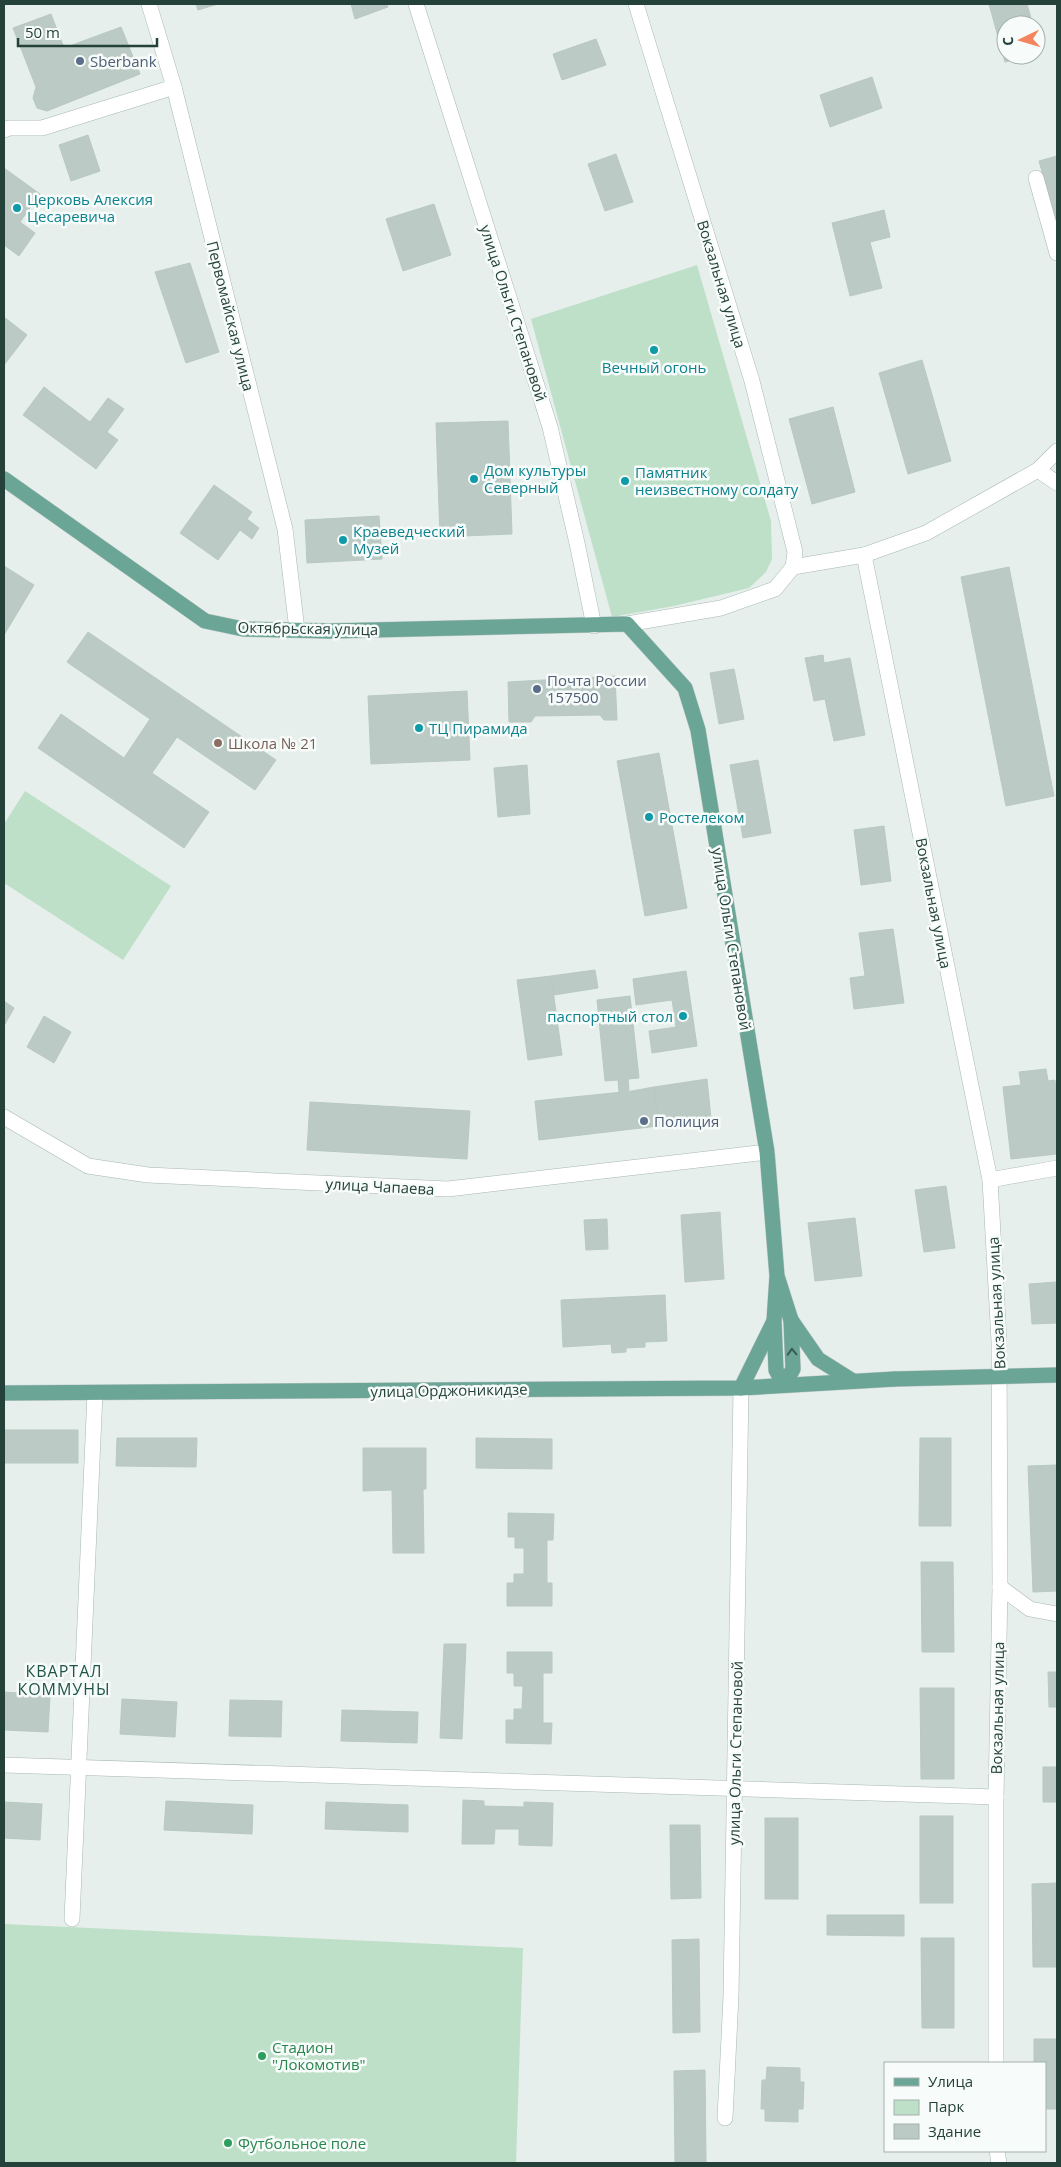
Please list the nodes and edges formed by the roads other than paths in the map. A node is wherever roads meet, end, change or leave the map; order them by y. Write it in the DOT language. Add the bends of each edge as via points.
graph roads {
  1 [pos="149,4"];
  2 [pos="416,4"];
  3 [pos="636,4"];
  4 [pos="174,87"];
  5 [pos="5,125"];
  6 [pos="1036,178"];
  7 [pos="1057,253"];
  8 [pos="1057,451"];
  9 [pos="1038,470"];
  10 [pos="4,479"];
  11 [pos="1057,483"];
  12 [pos="864,555"];
  13 [pos="793,567"];
  14 [pos="627,624"];
  15 [pos="594,626"];
  16 [pos="296,630"];
  17 [pos="4,1117"];
  18 [pos="768,1152"];
  19 [pos="1057,1168"];
  20 [pos="990,1180"];
  21 [pos="777,1276"];
  22 [pos="791,1320"];
  23 [pos="774,1322"];
  24 [pos="1057,1375"];
  25 [pos="853,1380"];
  26 [pos="784,1385"];
  27 [pos="741,1388"];
  28 [pos="4,1393"];
  29 [pos="95,1393"];
  30 [pos="1000,1588"];
  31 [pos="1057,1614"];
  32 [pos="4,1765"];
  33 [pos="78,1766"];
  34 [pos="734,1789"];
  35 [pos="996,1797"];
  36 [pos="72,1919"];
  37 [pos="996,2062"];
  38 [pos="726,2118"];
  1 -- 4 [label="street, Первомайская улица"];
  2 -- 15 [label="street, улица Ольги Степановой" via="550,427"];
  3 -- 13 [label="street, Вокзальная улица" via="752,381 795,552"];
  4 -- 5 [label="street" via="42,128"];
  4 -- 16 [label="street, Первомайская улица" via="285,529"];
  6 -- 7 [label="street"];
  8 -- 9 [label="street"];
  9 -- 11 [label="street"];
  9 -- 12 [label="street" via="926,533"];
  10 -- 16 [label="main road, Октябрьская улица" via="205,621 243,629"];
  12 -- 13 [label="street"];
  12 -- 20 [label="street, Вокзальная улица"];
  13 -- 14 [label="street" via="775,589 721,608"];
  14 -- 15 [label="main road, Октябрьская улица"];
  14 -- 18 [label="main road, улица Ольги Степановой" via="685,688 698,730"];
  15 -- 16 [label="main road, Октябрьская улица"];
  17 -- 18 [label="street, улица Чапаева" via="88,1166 148,1175 448,1189"];
  18 -- 21 [label="main road, улица Ольги Степановой"];
  19 -- 20 [label="street"];
  20 -- 30 [label="street, Вокзальная улица" via="1000,1341"];
  21 -- 22 [label="main road"];
  21 -- 23 [label="main road"];
  22 -- 25 [label="main road" via="818,1359"];
  26 -- 22 [label="main road, one-way" via="793,1369"];
  23 -- 26 [label="main road" via="776,1370"];
  23 -- 27 [label="main road"];
  24 -- 25 [label="main road, улица Орджоникидзе, bridge"];
  25 -- 26 [label="main road, улица Орджоникидзе"];
  26 -- 27 [label="main road, улица Орджоникидзе"];
  27 -- 29 [label="main road, улица Орджоникидзе"];
  27 -- 34 [label="street, улица Ольги Степановой"];
  28 -- 29 [label="main road, улица Орджоникидзе"];
  29 -- 33 [label="street"];
  30 -- 31 [label="street" via="1030,1609"];
  30 -- 35 [label="street, Вокзальная улица"];
  32 -- 33 [label="street"];
  33 -- 34 [label="street"];
  33 -- 36 [label="street"];
  34 -- 35 [label="street"];
  34 -- 38 [label="street, улица Ольги Степановой"];
  35 -- 37 [label="street, Вокзальная улица"];
}
